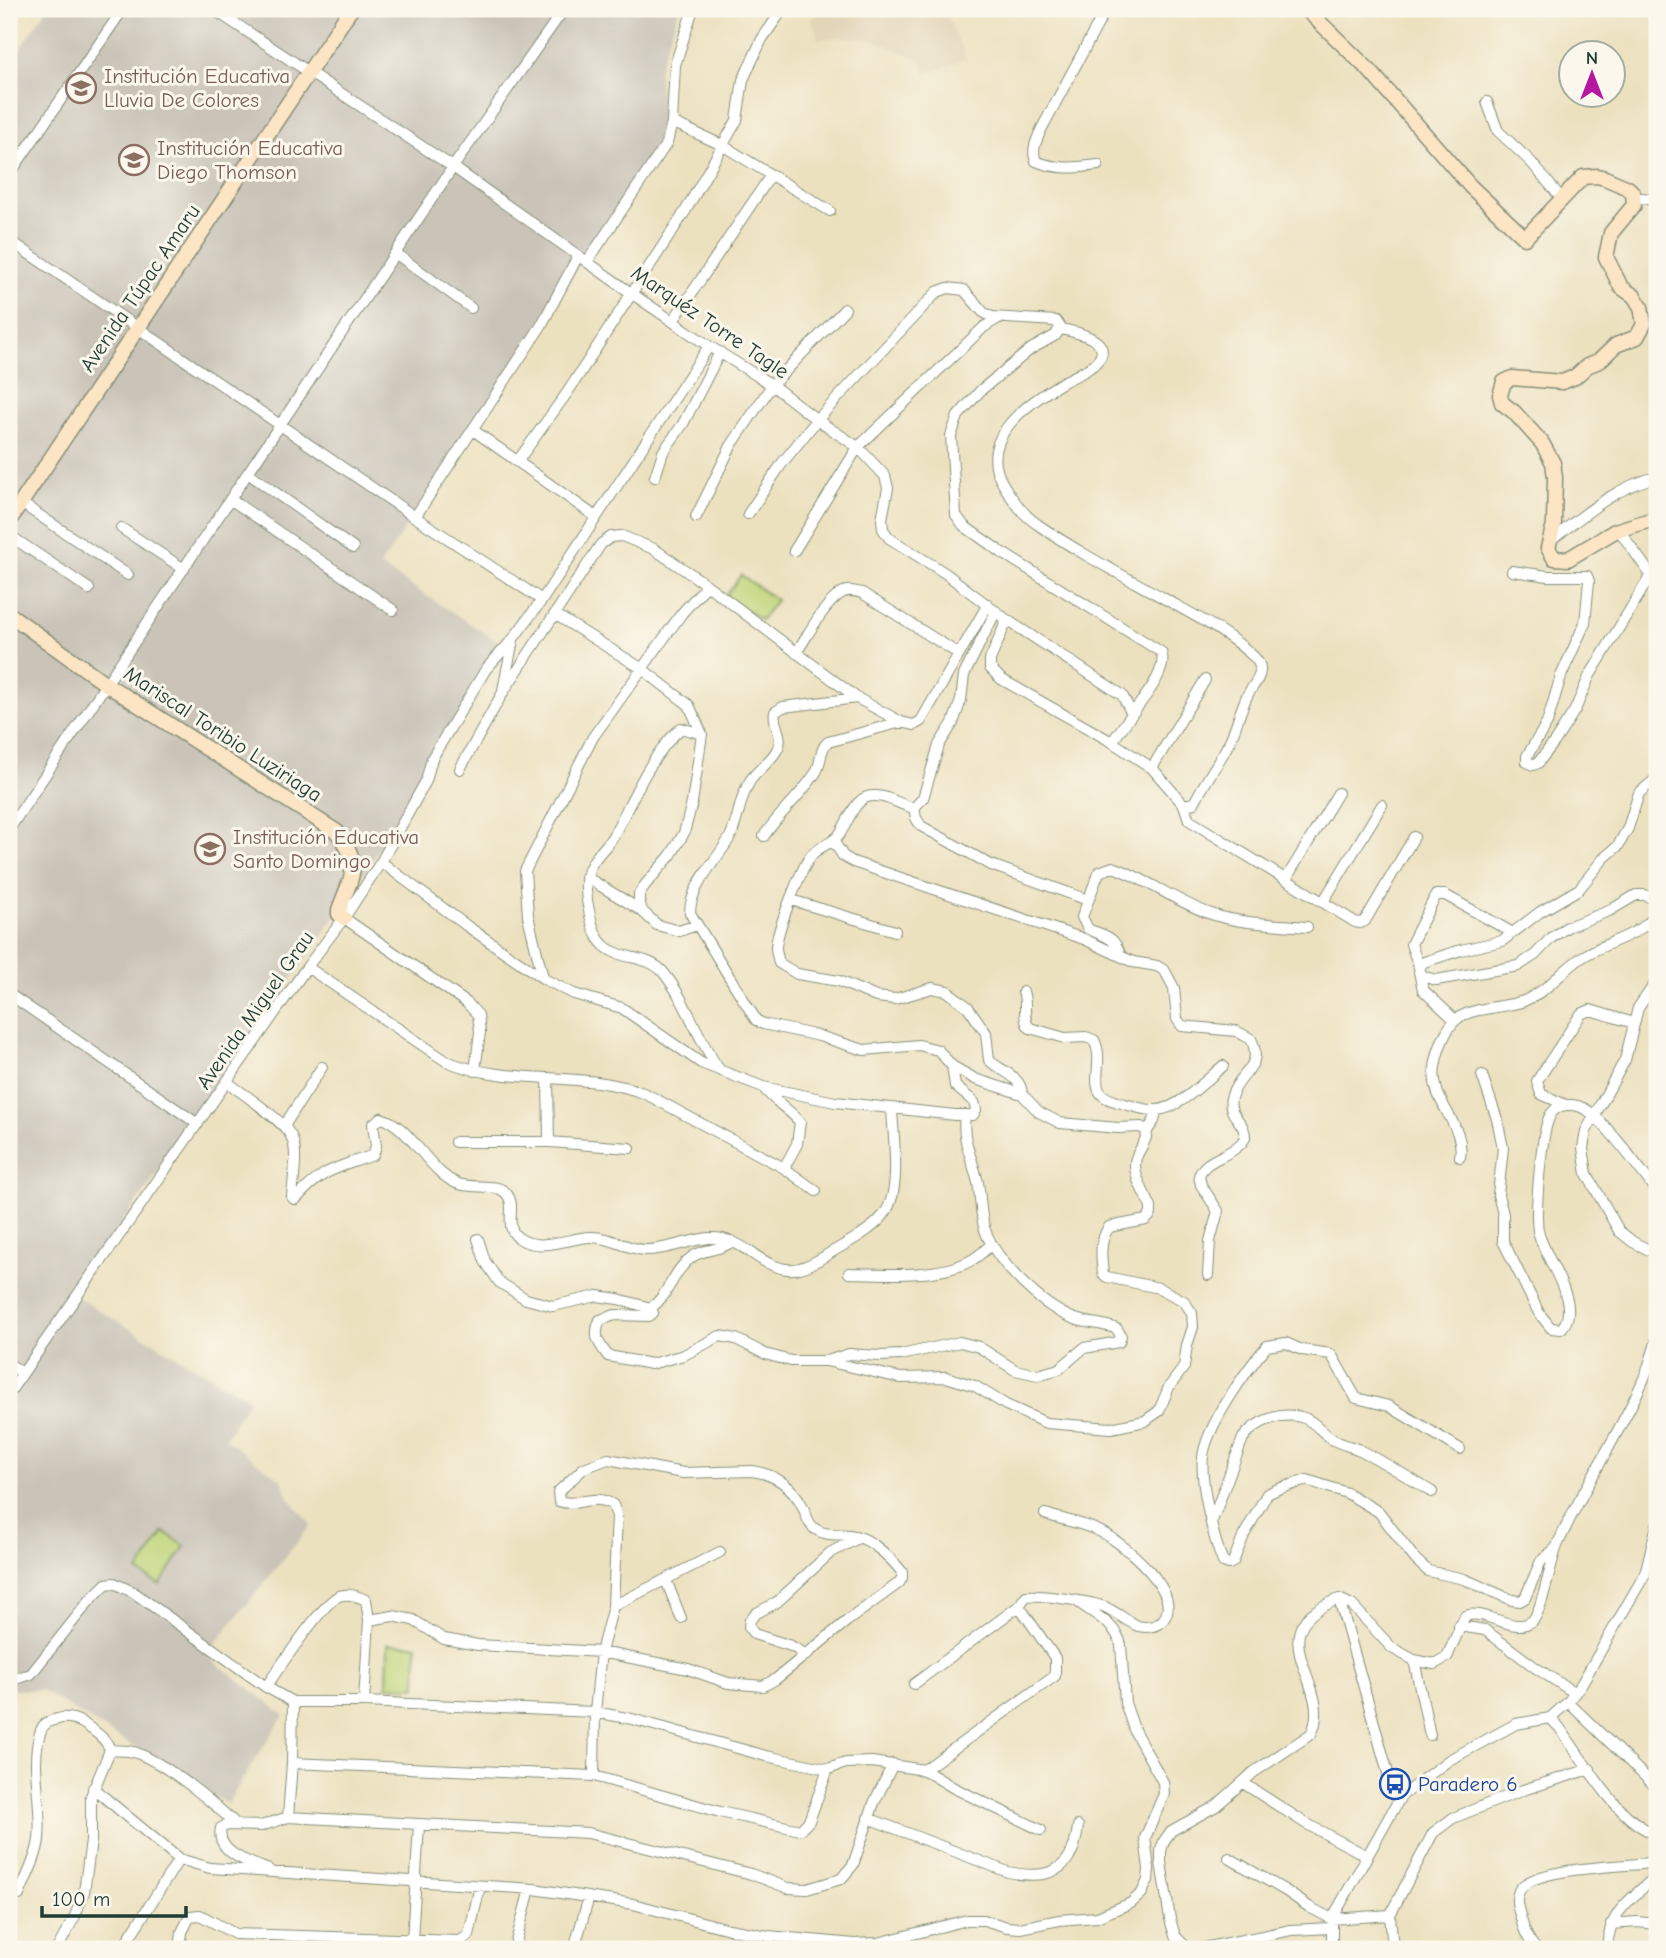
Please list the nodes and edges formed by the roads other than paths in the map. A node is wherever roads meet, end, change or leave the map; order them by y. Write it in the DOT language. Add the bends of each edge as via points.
graph roads {
  1 [pos="123,9"];
  2 [pos="213,9"];
  3 [pos="351,9"];
  4 [pos="564,9"];
  5 [pos="693,9"];
  6 [pos="783,9"];
  7 [pos="1106,9"];
  8 [pos="1306,9"];
  9 [pos="309,72"];
  10 [pos="1487,102"];
  11 [pos="672,122"];
  12 [pos="722,145"];
  13 [pos="1098,165"];
  14 [pos="453,167"];
  15 [pos="9,175"];
  16 [pos="771,176"];
  17 [pos="1634,197"];
  18 [pos="1562,199"];
  19 [pos="1657,200"];
  20 [pos="830,211"];
  21 [pos="9,240"];
  22 [pos="395,253"];
  23 [pos="583,259"];
  24 [pos="631,293"];
  25 [pos="471,308"];
  26 [pos="845,309"];
  27 [pos="997,318"];
  28 [pos="673,321"];
  29 [pos="139,328"];
  30 [pos="1060,329"];
  31 [pos="709,346"];
  32 [pos="720,352"];
  33 [pos="772,385"];
  34 [pos="817,420"];
  35 [pos="281,424"];
  36 [pos="473,430"];
  37 [pos="858,447"];
  38 [pos="517,461"];
  39 [pos="248,473"];
  40 [pos="655,477"];
  41 [pos="1657,477"];
  42 [pos="230,499"];
  43 [pos="21,503"];
  44 [pos="748,514"];
  45 [pos="415,517"];
  46 [pos="596,517"];
  47 [pos="696,517"];
  48 [pos="1657,518"];
  49 [pos="9,521"];
  50 [pos="121,528"];
  51 [pos="1619,530"];
  52 [pos="9,535"];
  53 [pos="1550,541"];
  54 [pos="353,548"];
  55 [pos="794,551"];
  56 [pos="184,569"];
  57 [pos="1512,571"];
  58 [pos="1654,573"];
  59 [pos="128,575"];
  60 [pos="707,585"];
  61 [pos="89,589"];
  62 [pos="542,600"];
  63 [pos="992,608"];
  64 [pos="393,610"];
  65 [pos="9,614"];
  66 [pos="555,615"];
  67 [pos="1007,620"];
  68 [pos="513,639"];
  69 [pos="796,653"];
  70 [pos="959,654"];
  71 [pos="641,668"];
  72 [pos="1205,680"];
  73 [pos="106,684"];
  74 [pos="502,694"];
  75 [pos="857,698"];
  76 [pos="1132,714"];
  77 [pos="901,722"];
  78 [pos="702,734"];
  79 [pos="1112,742"];
  80 [pos="1152,768"];
  81 [pos="460,769"];
  82 [pos="1657,778"];
  83 [pos="1338,793"];
  84 [pos="1184,805"];
  85 [pos="1382,805"];
  86 [pos="914,808"];
  87 [pos="9,829"];
  88 [pos="764,836"];
  89 [pos="1415,837"];
  90 [pos="834,842"];
  91 [pos="381,862"];
  92 [pos="586,877"];
  93 [pos="1286,879"];
  94 [pos="791,900"];
  95 [pos="1088,900"];
  96 [pos="1657,901"];
  97 [pos="1323,902"];
  98 [pos="642,911"];
  99 [pos="1657,914"];
  100 [pos="344,918"];
  101 [pos="698,925"];
  102 [pos="1307,927"];
  103 [pos="895,931"];
  104 [pos="1513,933"];
  105 [pos="1121,957"];
  106 [pos="307,967"];
  107 [pos="1419,970"];
  108 [pos="544,979"];
  109 [pos="1657,981"];
  110 [pos="1023,992"];
  111 [pos="9,993"];
  112 [pos="1455,1020"];
  113 [pos="1634,1023"];
  114 [pos="952,1066"];
  115 [pos="1223,1066"];
  116 [pos="322,1068"];
  117 [pos="719,1070"];
  118 [pos="475,1071"];
  119 [pos="1482,1075"];
  120 [pos="548,1078"];
  121 [pos="227,1082"];
  122 [pos="763,1087"];
  123 [pos="1022,1094"];
  124 [pos="1566,1105"];
  125 [pos="892,1109"];
  126 [pos="1156,1110"];
  127 [pos="965,1115"];
  128 [pos="1594,1115"];
  129 [pos="198,1124"];
  130 [pos="284,1126"];
  131 [pos="1147,1131"];
  132 [pos="455,1142"];
  133 [pos="548,1142"];
  134 [pos="630,1148"];
  135 [pos="1461,1157"];
  136 [pos="784,1168"];
  137 [pos="1656,1189"];
  138 [pos="816,1191"];
  139 [pos="478,1239"];
  140 [pos="732,1241"];
  141 [pos="992,1244"];
  142 [pos="1657,1254"];
  143 [pos="849,1273"];
  144 [pos="1208,1275"];
  145 [pos="652,1308"];
  146 [pos="1657,1340"];
  147 [pos="827,1361"];
  148 [pos="9,1364"];
  149 [pos="21,1372"];
  150 [pos="9,1393"];
  151 [pos="1460,1449"];
  152 [pos="1432,1492"];
  153 [pos="1045,1514"];
  154 [pos="1210,1525"];
  155 [pos="1657,1525"];
  156 [pos="860,1537"];
  157 [pos="1557,1547"];
  158 [pos="720,1552"];
  159 [pos="666,1580"];
  160 [pos="1339,1599"];
  161 [pos="1077,1601"];
  162 [pos="1019,1605"];
  163 [pos="613,1606"];
  164 [pos="681,1618"];
  165 [pos="369,1620"];
  166 [pos="1459,1626"];
  167 [pos="601,1652"];
  168 [pos="807,1655"];
  169 [pos="1414,1660"];
  170 [pos="9,1681"];
  171 [pos="915,1684"];
  172 [pos="266,1687"];
  173 [pos="1572,1698"];
  174 [pos="293,1702"];
  175 [pos="364,1702"];
  176 [pos="595,1712"];
  177 [pos="1550,1718"];
  178 [pos="1430,1735"];
  179 [pos="110,1750"];
  180 [pos="292,1763"];
  181 [pos="893,1764"];
  182 [pos="828,1769"];
  183 [pos="1590,1769"];
  184 [pos="925,1770"];
  185 [pos="594,1776"];
  186 [pos="1243,1783"];
  187 [pos="93,1788"];
  188 [pos="1657,1788"];
  189 [pos="1401,1796"];
  190 [pos="288,1816"];
  191 [pos="868,1818"];
  192 [pos="237,1825"];
  193 [pos="419,1825"];
  194 [pos="1078,1826"];
  195 [pos="1041,1830"];
  196 [pos="1657,1835"];
  197 [pos="1367,1856"];
  198 [pos="1229,1858"];
  199 [pos="179,1859"];
  200 [pos="1657,1862"];
  201 [pos="277,1873"];
  202 [pos="1657,1875"];
  203 [pos="415,1882"];
  204 [pos="480,1886"];
  205 [pos="530,1889"];
  206 [pos="589,1898"];
  207 [pos="10,1899"];
  208 [pos="1390,1915"];
  209 [pos="1331,1923"];
  210 [pos="1611,1924"];
  211 [pos="1657,1924"];
  212 [pos="412,1940"];
  213 [pos="126,1947"];
  214 [pos="57,1949"];
  215 [pos="180,1949"];
  216 [pos="514,1949"];
  217 [pos="574,1949"];
  218 [pos="1332,1949"];
  219 [pos="1393,1949"];
  220 [pos="1536,1949"];
  221 [pos="1607,1949"];
  1 -- 15 [label="street"];
  2 -- 9 [label="street, Marquéz Torre Tagle"];
  3 -- 9 [label="street, Avenida Túpac Amaru"];
  4 -- 14 [label="street"];
  5 -- 11 [label="street" via="675,65"];
  6 -- 12 [label="street" via="751,60 737,120"];
  7 -- 13 [label="street" via="1042,128 1034,156 1042,164 1067,169"];
  8 -- 18 [label="street" via="1370,71 1469,186 1525,238"];
  9 -- 14 [label="street, Marquéz Torre Tagle"];
  9 -- 29 [label="street, Avenida Túpac Amaru"];
  10 -- 18 [label="street" via="1498,131"];
  11 -- 12 [label="street"];
  11 -- 23 [label="street" via="667,143"];
  12 -- 16 [label="street"];
  12 -- 24 [label="street"];
  14 -- 22 [label="street"];
  14 -- 23 [label="street, Marquéz Torre Tagle"];
  16 -- 20 [label="street"];
  16 -- 28 [label="street"];
  17 -- 18 [label="street" via="1628,188 1597,176 1578,180"];
  17 -- 19 [label="street"];
  17 -- 53 [label="street" via="1632,209 1611,233 1606,257 1621,286 1641,307 1641,332 1611,348 1569,381 1516,377 1504,382 1500,390 1502,403 1542,443 1553,463"];
  21 -- 29 [label="street"];
  22 -- 25 [label="street"];
  22 -- 35 [label="street"];
  23 -- 24 [label="street, Marquéz Torre Tagle"];
  23 -- 36 [label="street"];
  24 -- 28 [label="street, Marquéz Torre Tagle"];
  24 -- 38 [label="street"];
  26 -- 33 [label="street"];
  27 -- 30 [label="street" via="1056,321"];
  27 -- 34 [label="street" via="983,312 964,290 937,292"];
  27 -- 37 [label="street"];
  28 -- 31 [label="street, Marquéz Torre Tagle"];
  29 -- 35 [label="street"];
  29 -- 43 [label="street, Avenida Túpac Amaru"];
  30 -- 76 [label="street" via="981,390 958,416 951,436 954,510 961,523 1001,552 1161,652 1162,670"];
  30 -- 84 [label="street" via="1097,341 1101,355 1007,426 996,453 1003,484 1025,516 1203,620 1247,651 1260,667 1227,746 1194,803"];
  31 -- 32 [label="street, Marquéz Torre Tagle"];
  31 -- 46 [label="street, Avenida Miguel Grau"];
  32 -- 33 [label="street, Marquéz Torre Tagle"];
  32 -- 40 [label="street" via="683,425 663,452"];
  33 -- 34 [label="street, Marquéz Torre Tagle"];
  33 -- 47 [label="street" via="731,446"];
  34 -- 37 [label="street, Marquéz Torre Tagle"];
  34 -- 44 [label="street"];
  35 -- 39 [label="street"];
  35 -- 45 [label="street"];
  36 -- 38 [label="street"];
  36 -- 45 [label="street"];
  37 -- 55 [label="street"];
  37 -- 63 [label="street, Marquéz Torre Tagle" via="885,476 883,529 889,538"];
  38 -- 46 [label="street"];
  39 -- 42 [label="street"];
  39 -- 54 [label="street"];
  41 -- 53 [label="street" via="1623,489"];
  42 -- 56 [label="street"];
  42 -- 64 [label="street"];
  43 -- 49 [label="street, Avenida Túpac Amaru"];
  43 -- 59 [label="street"];
  45 -- 62 [label="street"];
  46 -- 62 [label="street, Avenida Miguel Grau"];
  48 -- 51 [label="street"];
  50 -- 56 [label="street"];
  51 -- 53 [label="street" via="1563,560 1549,553"];
  51 -- 58 [label="street"];
  52 -- 61 [label="street"];
  56 -- 73 [label="street"];
  57 -- 58 [label="street" via="1557,577 1583,574 1588,578 1585,623 1561,676 1547,723 1527,756 1533,765 1575,710 1589,677"];
  60 -- 66 [label="street" via="654,548 622,536 611,537 601,544"];
  60 -- 69 [label="street"];
  60 -- 71 [label="street"];
  62 -- 68 [label="street, Avenida Miguel Grau"];
  63 -- 67 [label="street, Marquéz Torre Tagle"];
  63 -- 70 [label="street"];
  63 -- 86 [label="street" via="964,675 953,723 939,745 923,798"];
  65 -- 73 [label="street, Mariscal Toribio Luziriaga"];
  66 -- 71 [label="street"];
  66 -- 74 [label="street"];
  67 -- 76 [label="street, Marquéz Torre Tagle" via="1122,695"];
  67 -- 79 [label="street" via="990,668 1001,679"];
  68 -- 74 [label="street"];
  68 -- 91 [label="street, Avenida Miguel Grau" via="486,669 432,758 426,781"];
  69 -- 70 [label="street" via="841,592 851,590"];
  69 -- 75 [label="street"];
  70 -- 77 [label="street" via="921,722"];
  71 -- 78 [label="street" via="689,705"];
  71 -- 108 [label="street" via="593,737 525,871 528,916"];
  72 -- 80 [label="street"];
  73 -- 87 [label="street"];
  73 -- 100 [label="street, Mariscal Toribio Luziriaga" via="337,832 349,847 354,865 339,910"];
  74 -- 81 [label="street"];
  75 -- 77 [label="street"];
  75 -- 101 [label="street" via="783,707 775,712 779,746 750,781 732,835 690,903"];
  76 -- 79 [label="street"];
  77 -- 88 [label="street" via="824,745 815,774"];
  78 -- 92 [label="street" via="681,728 655,755"];
  78 -- 98 [label="street" via="684,833 639,894"];
  79 -- 80 [label="street"];
  80 -- 84 [label="street"];
  82 -- 104 [label="street" via="1639,793 1624,837 1584,886"];
  83 -- 93 [label="street"];
  84 -- 93 [label="street" via="1189,820"];
  85 -- 97 [label="street"];
  86 -- 90 [label="street" via="884,797 867,797"];
  86 -- 95 [label="street" via="921,826 991,865"];
  89 -- 97 [label="street" via="1365,921 1355,922"];
  90 -- 94 [label="street" via="811,855"];
  90 -- 105 [label="street" via="853,862 1084,939"];
  91 -- 100 [label="street, Avenida Miguel Grau"];
  91 -- 108 [label="street"];
  92 -- 98 [label="street"];
  92 -- 117 [label="street" via="598,938 611,952 661,969"];
  93 -- 97 [label="street"];
  94 -- 103 [label="street"];
  94 -- 123 [label="street" via="780,926 779,963 797,974 839,981 876,998 895,999 932,988 947,991 968,1007 986,1033 989,1060 1014,1076"];
  95 -- 102 [label="street" via="1099,872 1113,867 1212,914"];
  95 -- 105 [label="street" via="1084,923 1091,931 1110,937"];
  96 -- 107 [label="street" via="1636,895 1567,927 1518,966 1436,980 1422,976"];
  98 -- 101 [label="street" via="657,925 679,931"];
  99 -- 112 [label="street" via="1642,929 1582,957 1535,996"];
  100 -- 106 [label="street, Avenida Miguel Grau"];
  100 -- 118 [label="street" via="478,1015"];
  101 -- 114 [label="street" via="755,1020 864,1050 919,1045 938,1050"];
  104 -- 107 [label="street" via="1497,943 1424,962"];
  104 -- 107 [label="street" via="1445,895 1436,895 1410,944"];
  105 -- 144 [label="street" via="1165,971 1174,988 1182,1026 1241,1032 1251,1039 1256,1051 1231,1100 1231,1111 1243,1126 1245,1138 1230,1153 1205,1165 1199,1176 1218,1211"];
  106 -- 118 [label="street" via="446,1061"];
  106 -- 121 [label="street, Avenida Miguel Grau"];
  107 -- 112 [label="street" via="1423,990"];
  108 -- 117 [label="street" via="574,994 622,1008 701,1063"];
  109 -- 113 [label="street"];
  110 -- 126 [label="street" via="1025,1021 1030,1028 1094,1040 1099,1056 1097,1085 1102,1095"];
  111 -- 129 [label="street"];
  112 -- 135 [label="street" via="1436,1059 1434,1084 1459,1136"];
  113 -- 124 [label="street" via="1590,1010 1581,1014 1537,1081 1541,1094"];
  113 -- 128 [label="street" via="1625,1060"];
  114 -- 123 [label="street" via="975,1079"];
  114 -- 127 [label="street" via="955,1086 974,1102 973,1115"];
  115 -- 126 [label="street" via="1175,1104"];
  116 -- 130 [label="street"];
  117 -- 122 [label="street"];
  118 -- 120 [label="street"];
  119 -- 124 [label="street" via="1503,1148 1498,1195 1505,1247 1539,1313 1556,1330 1568,1318 1567,1298 1541,1243 1537,1220 1545,1129 1551,1113"];
  120 -- 133 [label="street"];
  120 -- 136 [label="street" via="627,1086"];
  121 -- 129 [label="street, Avenida Miguel Grau"];
  121 -- 130 [label="street"];
  122 -- 125 [label="street"];
  122 -- 136 [label="street" via="800,1122 797,1144"];
  123 -- 131 [label="street" via="1039,1112 1060,1123"];
  124 -- 128 [label="street"];
  125 -- 127 [label="street"];
  125 -- 140 [label="street" via="894,1189 880,1220 819,1260 793,1269 774,1266"];
  126 -- 131 [label="street"];
  127 -- 141 [label="street" via="964,1138"];
  128 -- 137 [label="street"];
  128 -- 142 [label="street" via="1583,1148 1590,1182 1619,1231"];
  129 -- 149 [label="street, Avenida Miguel Grau"];
  130 -- 140 [label="street" via="294,1150 294,1199 334,1167 373,1155 373,1124 380,1118 401,1130 452,1181 466,1188 504,1191 510,1201 511,1229 526,1242 597,1237 648,1250 712,1238"];
  131 -- 147 [label="street" via="1135,1168 1151,1214 1146,1220 1109,1227 1101,1251 1103,1273 1114,1280 1159,1288 1184,1301 1192,1313 1193,1327 1184,1367 1159,1410 1145,1421 1111,1428 1046,1423 975,1386 946,1377 900,1378"];
  132 -- 133 [label="street"];
  133 -- 134 [label="street"];
  136 -- 138 [label="street"];
  139 -- 145 [label="street" via="499,1282 526,1298 553,1306 597,1297"];
  140 -- 145 [label="street" via="687,1260"];
  141 -- 143 [label="street" via="969,1262 938,1270"];
  141 -- 147 [label="street" via="1016,1275 1045,1301 1075,1319 1117,1329 1119,1342 1084,1348 1063,1367 1038,1375 1015,1370 979,1347 960,1342 890,1356 849,1354"];
  145 -- 147 [label="street" via="649,1316 615,1315 600,1320 597,1343 608,1356 651,1364 684,1355 720,1336 791,1361"];
  146 -- 157 [label="street" via="1642,1384"];
  148 -- 149 [label="street"];
  149 -- 150 [label="street, Avenida Miguel Grau"];
  151 -- 154 [label="street" via="1389,1406 1356,1398 1331,1353 1286,1343 1267,1346 1235,1388 1205,1446"];
  152 -- 154 [label="street" via="1359,1449 1329,1438 1310,1420 1274,1418 1251,1428 1243,1438"];
  153 -- 161 [label="street" via="1100,1531 1126,1547 1163,1590 1168,1604 1162,1622 1149,1627 1103,1606"];
  154 -- 157 [label="street" via="1223,1562 1233,1562 1267,1494 1307,1480 1347,1493 1379,1512 1429,1571 1464,1579 1512,1601 1525,1598 1541,1561"];
  155 -- 173 [label="street" via="1645,1574"];
  156 -- 163 [label="street" via="815,1529 796,1495 765,1474 683,1473 601,1461 584,1468 557,1495 562,1503 598,1499 615,1509"];
  156 -- 168 [label="street" via="900,1569 902,1578"];
  156 -- 168 [label="street" via="830,1553 777,1602 750,1620 754,1634"];
  157 -- 166 [label="street" via="1539,1612 1531,1622 1520,1626 1471,1614"];
  158 -- 159 [label="street"];
  159 -- 163 [label="street"];
  159 -- 164 [label="street"];
  160 -- 169 [label="street" via="1352,1605 1392,1648"];
  160 -- 186 [label="street" via="1312,1614 1299,1632 1316,1726"];
  160 -- 189 [label="street" via="1388,1773"];
  161 -- 162 [label="street" via="1031,1595"];
  161 -- 206 [label="street" via="1119,1636 1125,1703 1164,1788 1145,1838 1148,1880 1131,1903 1097,1917 1020,1928 967,1920 878,1943 854,1944 729,1930"];
  162 -- 171 [label="street"];
  162 -- 184 [label="street" via="1055,1658 1055,1676"];
  163 -- 167 [label="street"];
  165 -- 167 [label="street" via="393,1616 413,1620 444,1639 478,1645"];
  165 -- 172 [label="street" via="366,1600 348,1595 331,1599"];
  165 -- 175 [label="street"];
  166 -- 169 [label="street" via="1447,1657 1434,1664"];
  166 -- 173 [label="street" via="1485,1630"];
  167 -- 168 [label="street" via="688,1669 728,1683 763,1686"];
  167 -- 176 [label="street"];
  169 -- 178 [label="street"];
  170 -- 172 [label="street" via="31,1674 90,1600 106,1584 114,1583"];
  172 -- 174 [label="street"];
  173 -- 177 [label="street"];
  173 -- 188 [label="street"];
  174 -- 175 [label="street"];
  174 -- 180 [label="street"];
  175 -- 176 [label="street"];
  176 -- 182 [label="street"];
  176 -- 185 [label="street"];
  177 -- 183 [label="street"];
  177 -- 189 [label="street" via="1517,1724 1449,1760"];
  179 -- 187 [label="street"];
  179 -- 192 [label="street" via="135,1752 165,1768"];
  179 -- 207 [label="street" via="108,1742 73,1719 63,1717 45,1724 37,1772 39,1840 19,1895"];
  180 -- 185 [label="street"];
  180 -- 190 [label="street"];
  181 -- 182 [label="street" via="846,1763"];
  181 -- 184 [label="street"];
  181 -- 191 [label="street"];
  182 -- 185 [label="street" via="809,1821 800,1830"];
  183 -- 196 [label="street" via="1613,1804"];
  183 -- 208 [label="street" via="1453,1818 1433,1833"];
  184 -- 195 [label="street"];
  186 -- 197 [label="street" via="1305,1824"];
  186 -- 209 [label="street" via="1216,1806 1171,1831 1164,1841 1161,1862 1175,1936 1185,1946 1199,1949"];
  187 -- 199 [label="street"];
  187 -- 214 [label="street" via="84,1892"];
  189 -- 197 [label="street"];
  190 -- 192 [label="street" via="261,1826"];
  190 -- 193 [label="street"];
  191 -- 193 [label="street" via="853,1865 841,1879 807,1889 788,1888 751,1874 588,1833"];
  191 -- 194 [label="street" via="1026,1876 1054,1871 1069,1859"];
  192 -- 201 [label="street" via="221,1828 225,1847"];
  193 -- 203 [label="street"];
  197 -- 209 [label="street"];
  198 -- 209 [label="street" via="1297,1897"];
  199 -- 201 [label="street" via="210,1868"];
  199 -- 213 [label="street"];
  200 -- 220 [label="street" via="1573,1869 1525,1884 1517,1906"];
  201 -- 203 [label="street"];
  202 -- 210 [label="street" via="1620,1908"];
  203 -- 204 [label="street"];
  203 -- 212 [label="street"];
  204 -- 205 [label="street"];
  204 -- 212 [label="street" via="469,1934 460,1941"];
  205 -- 206 [label="street"];
  205 -- 216 [label="street"];
  206 -- 217 [label="street"];
  208 -- 209 [label="street"];
  208 -- 219 [label="street"];
  209 -- 218 [label="street"];
  210 -- 211 [label="street"];
  210 -- 221 [label="street"];
  212 -- 215 [label="street" via="235,1934 200,1915 190,1916"];
}
